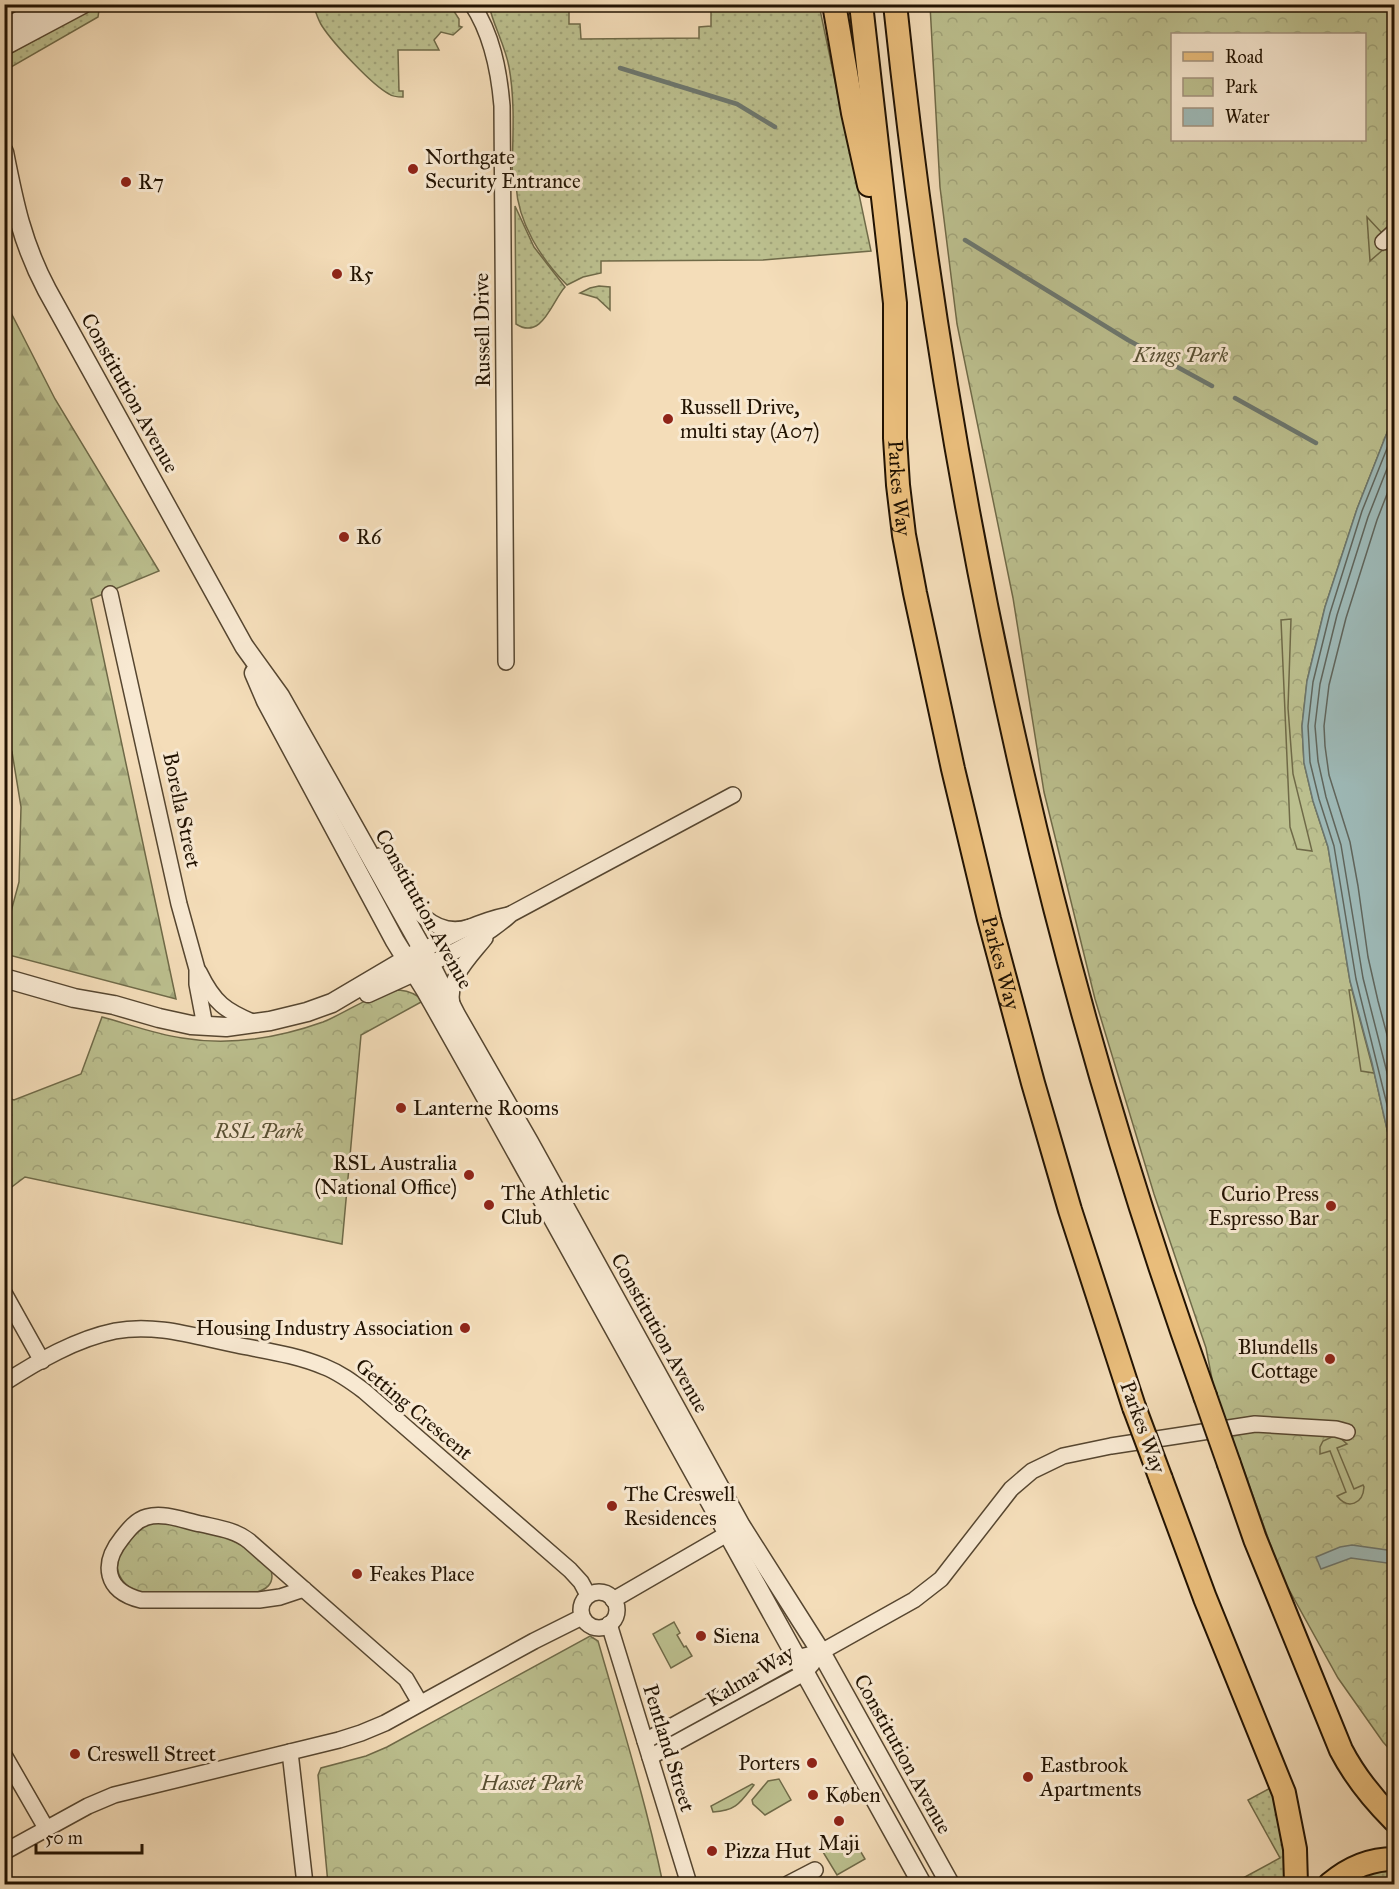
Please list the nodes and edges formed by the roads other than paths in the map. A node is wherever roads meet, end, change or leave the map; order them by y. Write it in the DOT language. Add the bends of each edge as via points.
graph roads {
  1 [pos="83,4"];
  2 [pos="472,4"];
  3 [pos="834,4"];
  4 [pos="861,4"];
  5 [pos="895,4"];
  6 [pos="906,4"];
  7 [pos="42,14"];
  8 [pos="4,29"];
  9 [pos="4,46"];
  10 [pos="906,110"];
  11 [pos="4,152"];
  12 [pos="889,258"];
  13 [pos="110,594"];
  14 [pos="244,646"];
  15 [pos="506,662"];
  16 [pos="733,795"];
  17 [pos="363,843"];
  18 [pos="511,914"];
  19 [pos="470,927"];
  20 [pos="493,929"];
  21 [pos="418,961"];
  22 [pos="197,969"];
  23 [pos="4,978"];
  24 [pos="456,1015"];
  25 [pos="257,1024"];
  26 [pos="206,1031"];
  27 [pos="553,1201"];
  28 [pos="4,1293"];
  29 [pos="42,1361"];
  30 [pos="4,1383"];
  31 [pos="1347,1432"];
  32 [pos="727,1534"];
  33 [pos="304,1589"];
  34 [pos="588,1595"];
  35 [pos="613,1600"];
  36 [pos="582,1617"];
  37 [pos="609,1624"];
  38 [pos="821,1652"];
  39 [pos="800,1665"];
  40 [pos="420,1703"];
  41 [pos="645,1741"];
  42 [pos="290,1752"];
  43 [pos="4,1755"];
  44 [pos="650,1757"];
  45 [pos="1359,1779"];
  46 [pos="1395,1810"];
  47 [pos="1395,1820"];
  48 [pos="46,1828"];
  49 [pos="4,1852"];
  50 [pos="1395,1859"];
  51 [pos="815,1870"];
  52 [pos="305,1884"];
  53 [pos="689,1884"];
  54 [pos="788,1884"];
  55 [pos="922,1884"];
  56 [pos="950,1884"];
  57 [pos="1296,1884"];
  58 [pos="1330,1884"];
  1 -- 7 [label="street"];
  2 -- 15 [label="street, Russell Drive" via="493,51 502,106"];
  3 -- 12 [label="main road" via="856,132"];
  4 -- 12 [label="main road, Parkes Way"];
  5 -- 10 [label="main road"];
  6 -- 10 [label="main road"];
  7 -- 8 [label="street"];
  7 -- 9 [label="street"];
  10 -- 45 [label="main road, bridge" via="929,283 984,596 1030,809 1072,972 1175,1313 1255,1539 1318,1698"];
  11 -- 14 [label="street, Constitution Avenue" via="18,219 39,275"];
  12 -- 57 [label="main road, Parkes Way, bridge" via="895,303 894,408 904,535 926,650 986,908 1032,1083 1134,1407 1205,1598 1284,1793 1295,1849"];
  13 -- 22 [label="street, Borella Street"];
  14 -- 17 [label="street, Constitution Avenue" via="280,696"];
  14 -- 21 [label="street, Constitution Avenue" via="266,701"];
  16 -- 18 [label="street"];
  17 -- 19 [label="street" via="381,858 407,899 430,922 444,929"];
  17 -- 21 [label="street, Constitution Avenue"];
  18 -- 19 [label="street"];
  18 -- 20 [label="street"];
  19 -- 21 [label="street"];
  20 -- 21 [label="street" via="468,945"];
  20 -- 24 [label="street" via="452,984 450,997"];
  21 -- 24 [label="street, Constitution Avenue"];
  21 -- 25 [label="street" via="332,1003"];
  21 -- 26 [label="street" via="342,1007 308,1020 254,1033"];
  21 -- 27 [label="street, Constitution Avenue" via="479,1085"];
  22 -- 25 [label="street" via="221,1006"];
  22 -- 26 [label="street, Borella Street" via="196,984"];
  23 -- 26 [label="street"];
  24 -- 27 [label="street, Constitution Avenue"];
  25 -- 26 [label="street"];
  27 -- 32 [label="street, Constitution Avenue"];
  27 -- 38 [label="street, Constitution Avenue" via="741,1526"];
  28 -- 29 [label="street"];
  29 -- 30 [label="street, Getting Crescent"];
  29 -- 34 [label="street, Getting Crescent" via="101,1335 150,1328 277,1353 329,1369 364,1391 570,1570"];
  31 -- 38 [label="street" via="1255,1424 1063,1456 1032,1471 1011,1489 941,1579 914,1600"];
  32 -- 35 [label="street"];
  32 -- 39 [label="street, Constitution Avenue"];
  33 -- 33 [label="street" via="238,1534 164,1516 150,1516 136,1523 109,1560 109,1572 117,1587 141,1600 260,1600"];
  33 -- 40 [label="street" via="406,1679"];
  34 -- 35 [label="street" via="599,1592"];
  34 -- 36 [label="street" via="582,1603"];
  35 -- 37 [label="street" via="617,1610"];
  36 -- 37 [label="street" via="594,1627"];
  36 -- 40 [label="street"];
  37 -- 41 [label="street, Pentland Street"];
  38 -- 39 [label="street, Kalma Way"];
  38 -- 56 [label="street, Constitution Avenue"];
  39 -- 41 [label="street, Kalma Way"];
  39 -- 44 [label="street, Kalma Way"];
  39 -- 55 [label="street, Constitution Avenue"];
  40 -- 42 [label="street" via="366,1731"];
  41 -- 44 [label="street, Pentland Street"];
  42 -- 48 [label="street" via="119,1794"];
  42 -- 52 [label="street"];
  43 -- 48 [label="street"];
  44 -- 53 [label="street, Pentland Street"];
  45 -- 46 [label="main road"];
  45 -- 47 [label="main road"];
  48 -- 49 [label="street"];
  50 -- 58 [label="main road" via="1360,1865"];
  51 -- 54 [label="street"];
}
